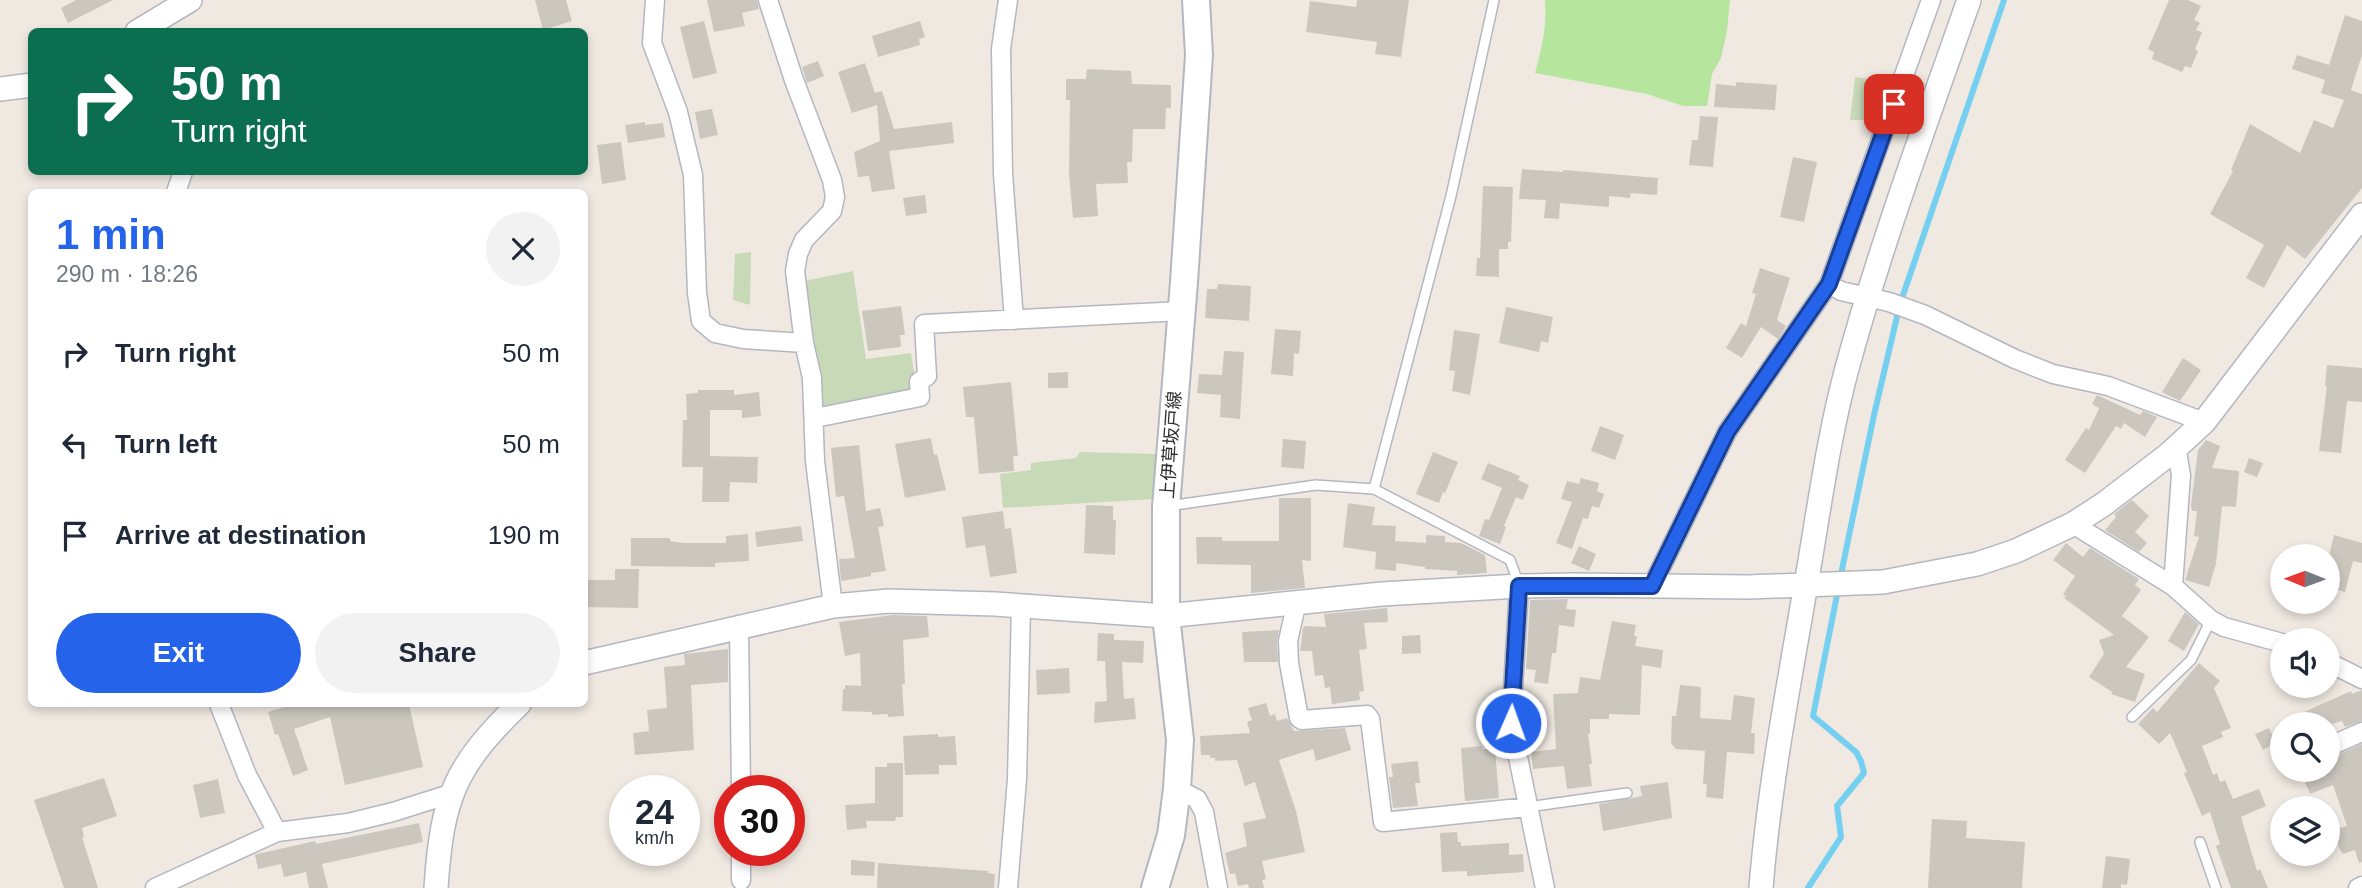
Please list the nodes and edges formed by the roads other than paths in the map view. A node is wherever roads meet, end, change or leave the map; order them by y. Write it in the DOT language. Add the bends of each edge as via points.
graph roads {
  1 [pos="190,0"];
  2 [pos="655,0"];
  3 [pos="768,0"];
  4 [pos="1008,0"];
  5 [pos="1196,0"];
  6 [pos="1494,0"];
  7 [pos="1931,0"];
  8 [pos="1969,0"];
  9 [pos="163,25"];
  10 [pos="28,86"];
  11 [pos="0,89"];
  12 [pos="2362,215"];
  13 [pos="1829,284"];
  14 [pos="1868,298"];
  15 [pos="1182,311"];
  16 [pos="1014,320"];
  17 [pos="804,343"];
  18 [pos="815,418"];
  19 [pos="2204,422"];
  20 [pos="2176,446"];
  21 [pos="1374,489"];
  22 [pos="1166,506"];
  23 [pos="2073,524"];
  24 [pos="1806,585"];
  25 [pos="1519,586"];
  26 [pos="1652,586"];
  27 [pos="2173,586"];
  28 [pos="834,606"];
  29 [pos="1021,607"];
  30 [pos="1295,610"];
  31 [pos="1166,616"];
  32 [pos="2211,620"];
  33 [pos="739,627"];
  34 [pos="2270,639"];
  35 [pos="588,662"];
  36 [pos="2340,668"];
  37 [pos="2362,679"];
  38 [pos="220,707"];
  39 [pos="516,707"];
  40 [pos="2132,718"];
  41 [pos="2362,732"];
  42 [pos="2340,742"];
  43 [pos="741,775"];
  44 [pos="1177,789"];
  45 [pos="450,793"];
  46 [pos="1627,793"];
  47 [pos="1528,807"];
  48 [pos="277,832"];
  49 [pos="2200,842"];
  50 [pos="741,866"];
  51 [pos="741,880"];
  52 [pos="155,888"];
  53 [pos="436,888"];
  54 [pos="1008,888"];
  55 [pos="1155,888"];
  56 [pos="1218,888"];
  57 [pos="1545,888"];
  58 [pos="1761,888"];
  59 [pos="2216,888"];
  1 -- 9 [label="street"];
  2 -- 17 [label="street" via="652,43 678,112 693,175 701,321 715,333 743,339"];
  3 -- 17 [label="street" via="835,197 832,211 804,240 798,254 795,271"];
  4 -- 16 [label="street" via="1001,49 1003,187"];
  5 -- 15 [label="main road, 上伊草坂戸線" via="1199,55"];
  6 -- 21 [label="lane" via="1451,196"];
  7 -- 13 [label="street"];
  8 -- 14 [label="street"];
  10 -- 11 [label="street"];
  12 -- 19 [label="street"];
  13 -- 14 [label="street"];
  13 -- 26 [label="street" via="1727,432"];
  14 -- 19 [label="street" via="1925,315 2053,374 2108,386"];
  14 -- 24 [label="street" via="1829,447"];
  15 -- 16 [label="street"];
  15 -- 22 [label="main road, 上伊草坂戸線"];
  16 -- 18 [label="street" via="924,324 927,376 919,382 920,397"];
  17 -- 18 [label="street"];
  18 -- 28 [label="street" via="815,461"];
  19 -- 20 [label="street"];
  20 -- 23 [label="street"];
  20 -- 27 [label="street" via="2181,475"];
  21 -- 22 [label="lane" via="1316,485"];
  21 -- 25 [label="lane" via="1510,560"];
  22 -- 31 [label="main road, 上伊草坂戸線"];
  23 -- 24 [label="street" via="1977,564 1883,582"];
  23 -- 27 [label="street"];
  24 -- 26 [label="street"];
  24 -- 58 [label="street" via="1770,798"];
  25 -- 26 [label="street"];
  25 -- 31 [label="street" via="1382,594"];
  25 -- 47 [label="street" via="1511,723"];
  27 -- 32 [label="street"];
  28 -- 29 [label="street" via="889,601"];
  28 -- 33 [label="street"];
  29 -- 31 [label="street"];
  29 -- 54 [label="street" via="1017,779"];
  30 -- 47 [label="street" via="1288,641 1299,718 1367,715 1383,822"];
  31 -- 44 [label="main road, 上伊草坂戸線" via="1180,740"];
  32 -- 34 [label="street"];
  32 -- 40 [label="lane" via="2191,660"];
  33 -- 35 [label="street"];
  33 -- 43 [label="street"];
  36 -- 37 [label="street"];
  38 -- 48 [label="street" via="247,775"];
  39 -- 45 [label="street" via="481,742"];
  41 -- 42 [label="street"];
  44 -- 55 [label="main road, 上伊草坂戸線" via="1171,835"];
  44 -- 56 [label="street" via="1197,799 1204,812"];
  45 -- 48 [label="street" via="348,823"];
  45 -- 53 [label="street"];
  46 -- 47 [label="lane"];
  47 -- 57 [label="street"];
  48 -- 52 [label="street"];
  49 -- 59 [label="lane"];
  50 -- 51 [label="street"];
}
